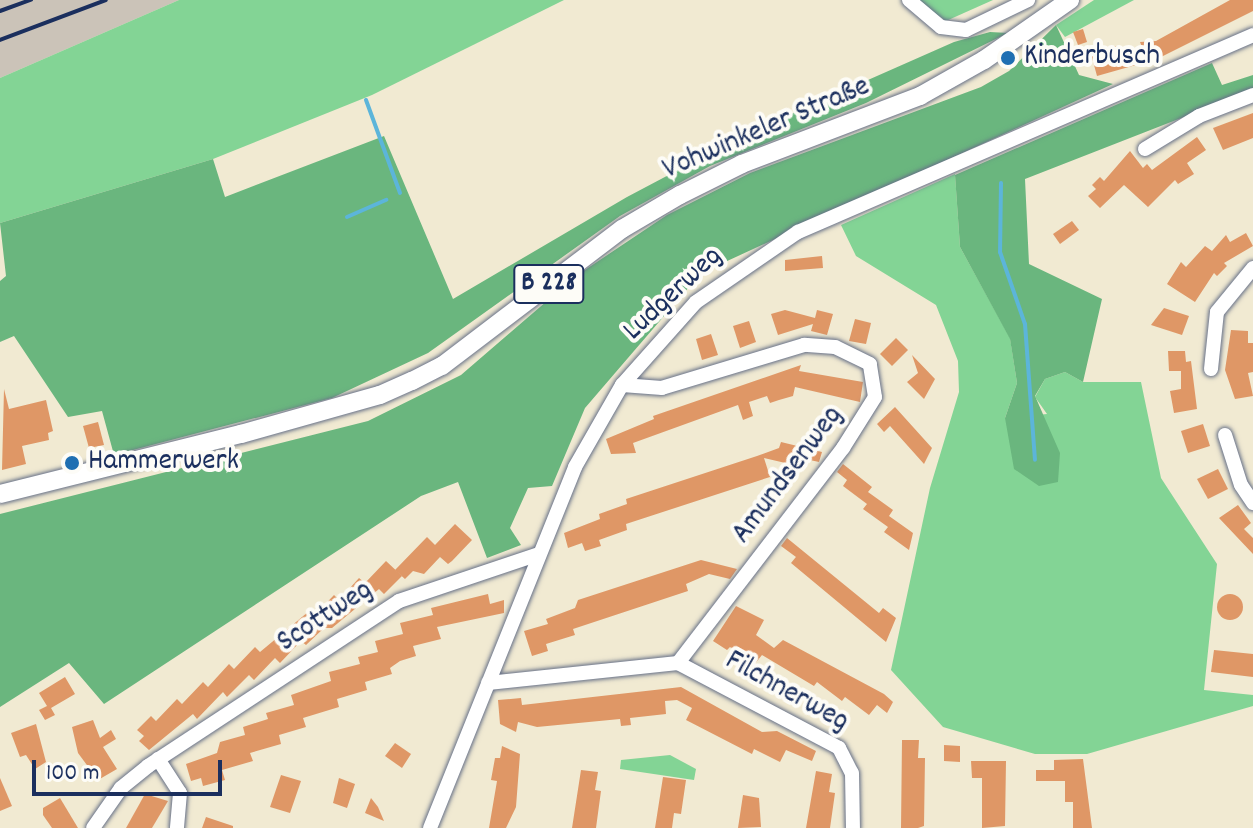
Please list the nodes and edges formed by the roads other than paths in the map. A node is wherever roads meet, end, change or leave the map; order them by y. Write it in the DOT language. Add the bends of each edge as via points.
graph roads {
  1 [pos="909,0"];
  2 [pos="1028,0"];
  3 [pos="1070,0"];
  4 [pos="1253,35"];
  5 [pos="1253,95"];
  6 [pos="1145,149"];
  7 [pos="1253,268"];
  8 [pos="1211,369"];
  9 [pos="622,385"];
  10 [pos="1225,435"];
  11 [pos="0,494"];
  12 [pos="1253,503"];
  13 [pos="539,554"];
  14 [pos="678,663"];
  15 [pos="488,683"];
  16 [pos="158,759"];
  17 [pos="93,828"];
  18 [pos="177,828"];
  19 [pos="430,828"];
  20 [pos="853,828"];
  1 -- 2 [label="street" via="941,27 966,30"];
  3 -- 11 [label="main road, Vohwinkeler Straße / B 228" via="920,96 742,164 680,195 622,229 442,366 412,381 241,434"];
  4 -- 9 [label="street, Ludgerweg" via="798,232 696,302"];
  5 -- 6 [label="street" via="1199,116"];
  7 -- 8 [label="street" via="1217,312"];
  9 -- 13 [label="street, Ludgerweg" via="575,467"];
  9 -- 14 [label="street, Amundsenweg" via="662,388 804,345 853,353 870,364 875,380 867,414"];
  10 -- 12 [label="street" via="1241,485"];
  13 -- 15 [label="street, Ludgerweg"];
  13 -- 16 [label="street, Scottweg" via="399,601"];
  14 -- 15 [label="street"];
  14 -- 20 [label="street, Filchnerweg" via="839,748 852,773"];
  15 -- 19 [label="street, Ludgerweg"];
  16 -- 17 [label="street, Scottweg" via="121,788"];
  16 -- 18 [label="street" via="180,793"];
}
